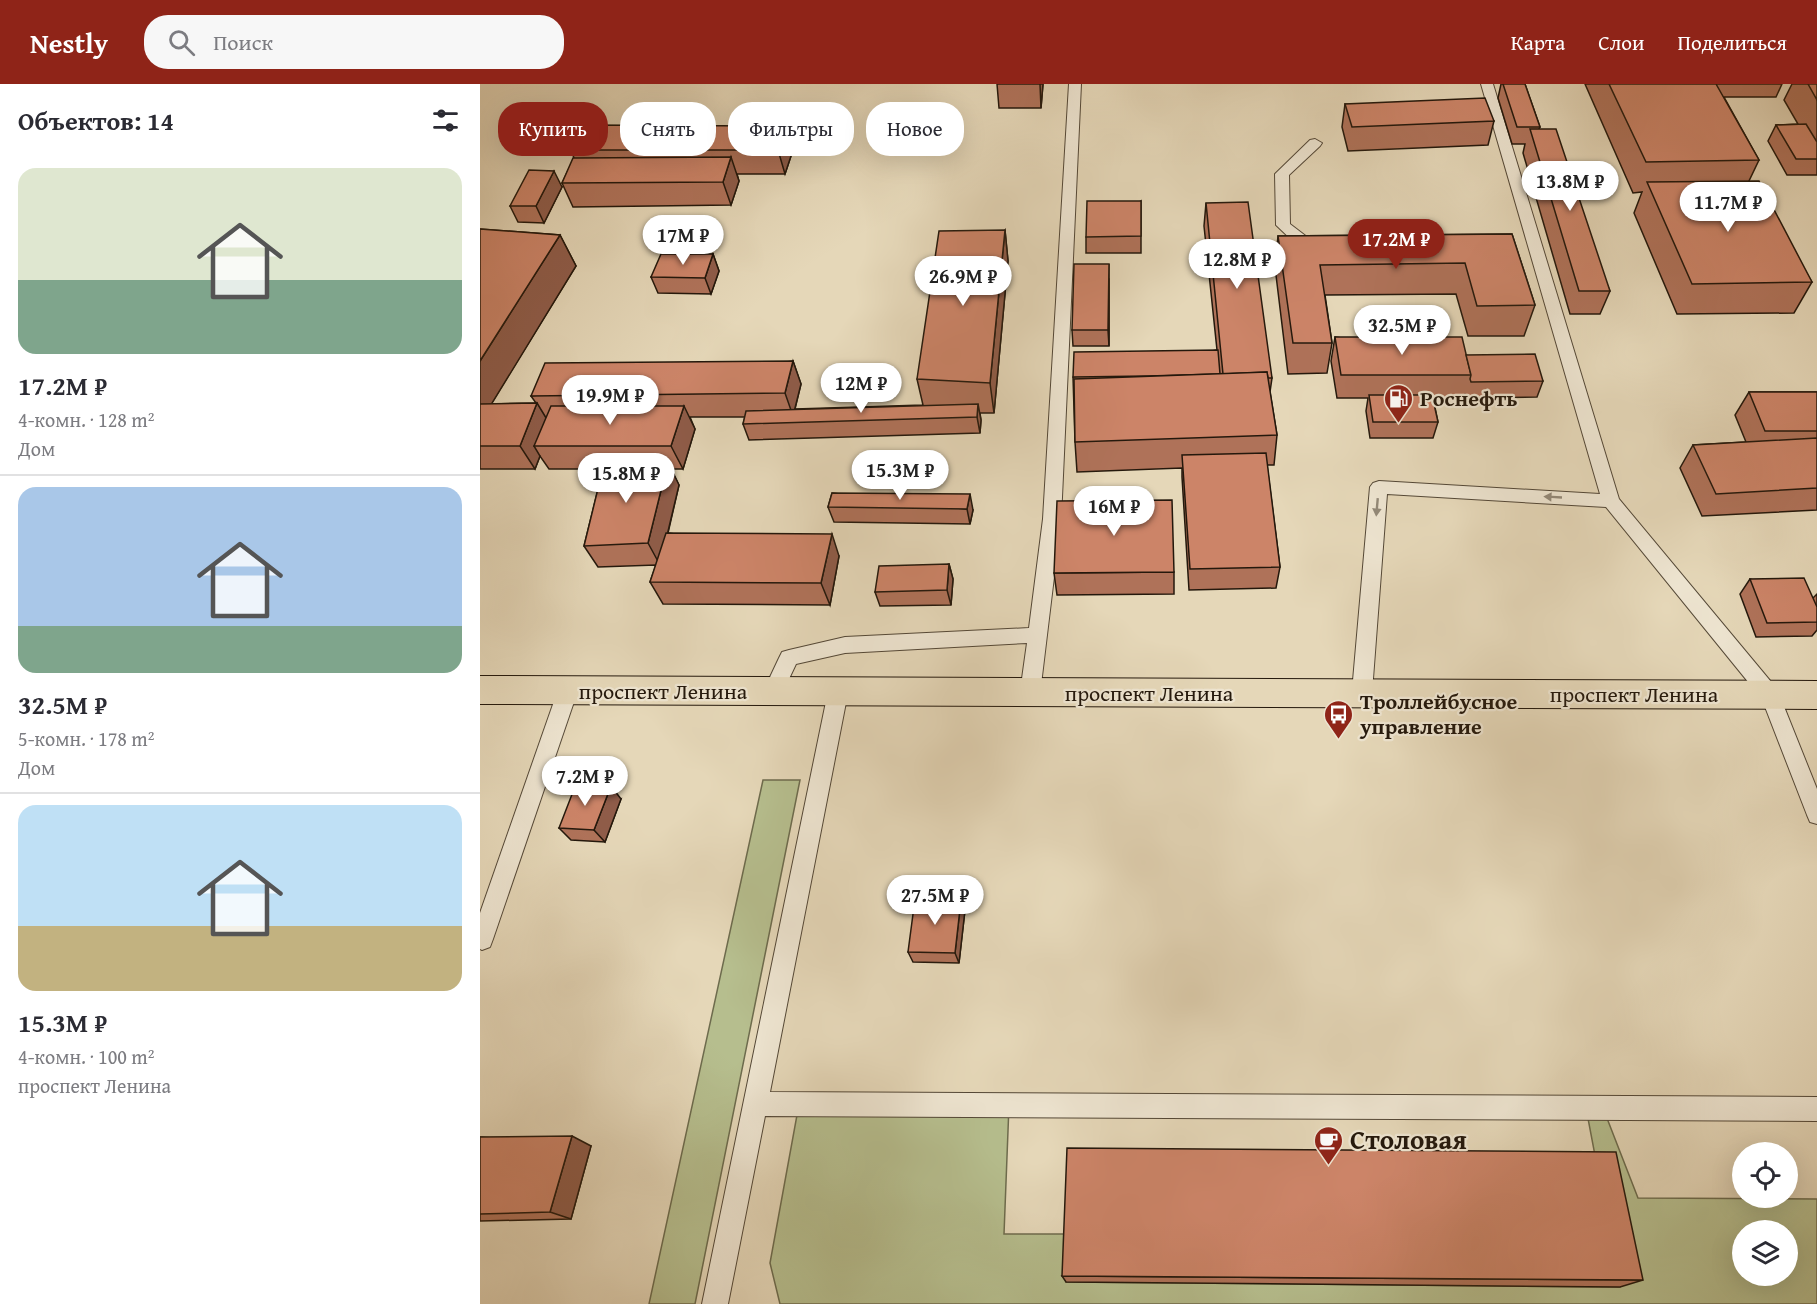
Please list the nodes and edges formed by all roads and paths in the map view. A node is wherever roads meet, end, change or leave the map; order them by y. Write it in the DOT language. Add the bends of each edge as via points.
graph roads {
  1 [pos="1075,84"];
  2 [pos="1487,84"];
  3 [pos="1315,143"];
  4 [pos="1331,258"];
  5 [pos="1611,501"];
  6 [pos="1037,635"];
  7 [pos="480,690"];
  8 [pos="568,690"];
  9 [pos="773,692"];
  10 [pos="837,692"];
  11 [pos="1362,692"];
  12 [pos="1030,693"];
  13 [pos="1770,695"];
  14 [pos="1817,695"];
  15 [pos="1817,815"];
  16 [pos="482,939"];
  17 [pos="755,1104"];
  18 [pos="1817,1109"];
  19 [pos="715,1304"];
  1 -- 6 [label="lane" via="1052,519"];
  2 -- 5 [label="lane" via="1531,256"];
  3 -- 4 [label="lane" via="1282,174 1283,225 1302,242"];
  5 -- 11 [label="lane, one-way" via="1379,487"];
  5 -- 13 [label="lane"];
  6 -- 9 [label="lane" via="845,645 789,658"];
  6 -- 12 [label="lane"];
  7 -- 8 [label="main road, проспект Ленина"];
  8 -- 9 [label="main road, проспект Ленина"];
  8 -- 16 [label="lane"];
  9 -- 10 [label="main road, проспект Ленина"];
  10 -- 12 [label="main road, проспект Ленина"];
  10 -- 17 [label="lane"];
  11 -- 12 [label="main road, проспект Ленина"];
  11 -- 13 [label="main road, проспект Ленина"];
  13 -- 14 [label="main road, проспект Ленина"];
  13 -- 15 [label="lane"];
  17 -- 18 [label="lane"];
  17 -- 19 [label="lane"];
}
